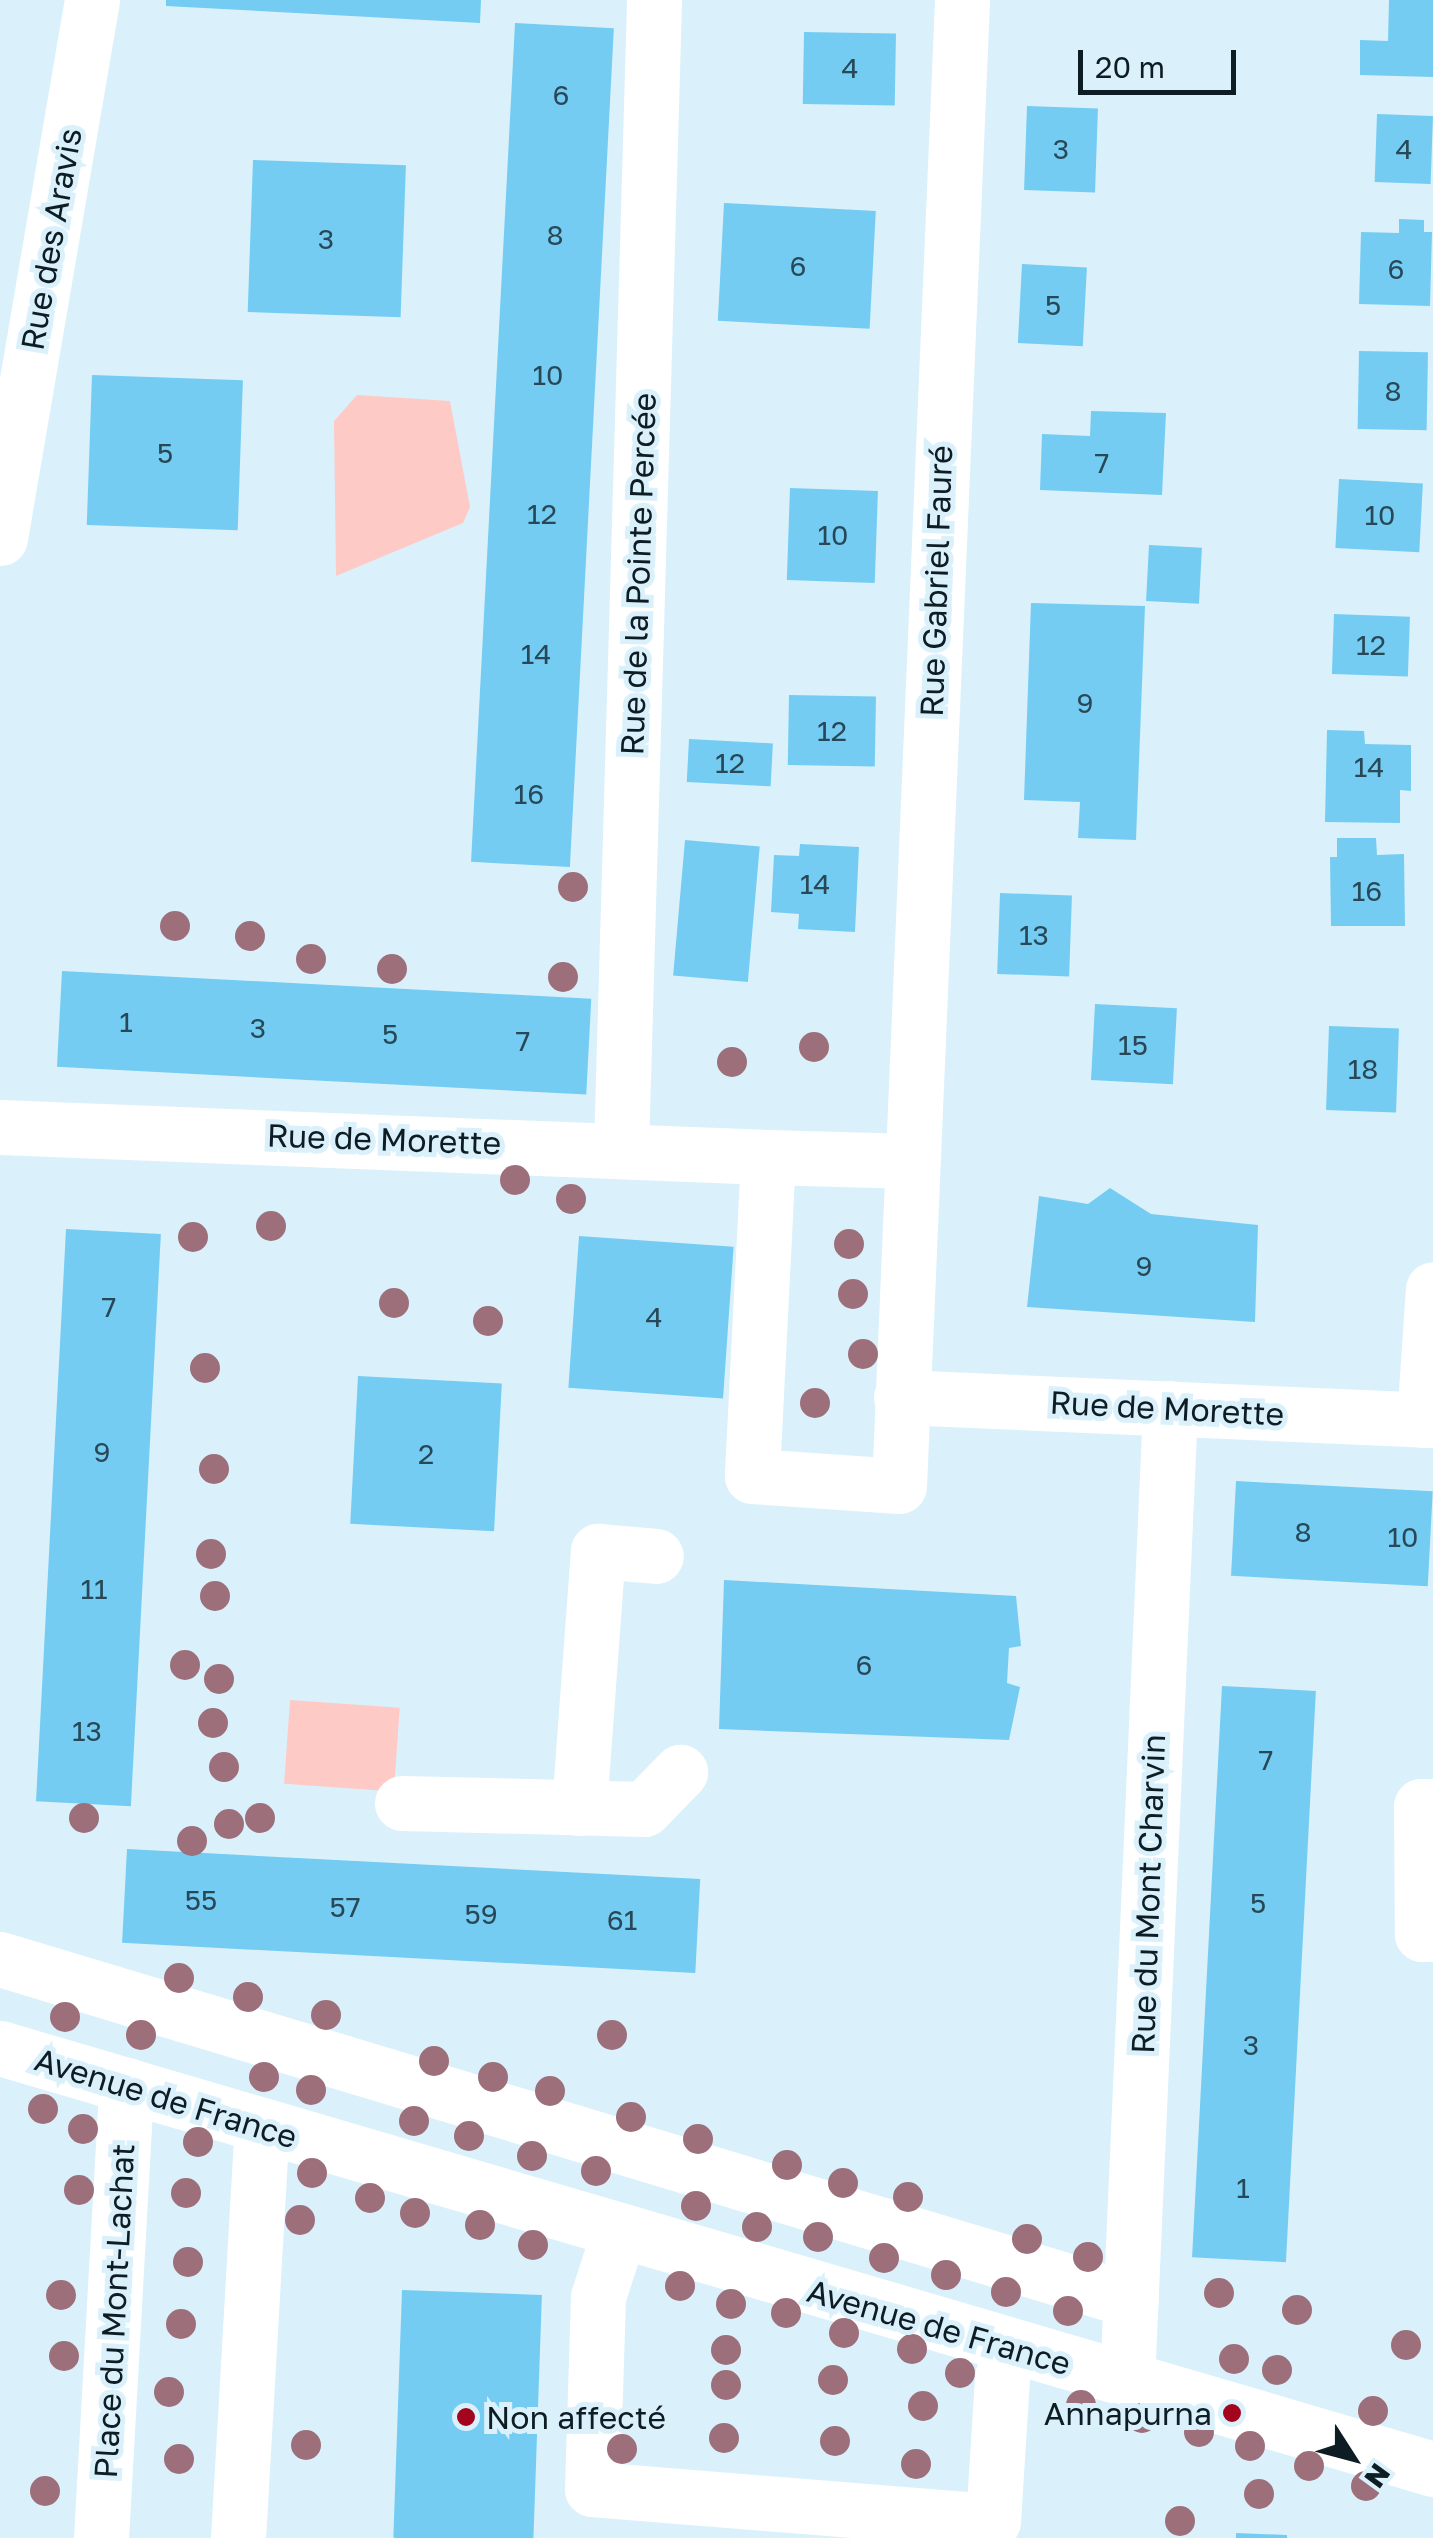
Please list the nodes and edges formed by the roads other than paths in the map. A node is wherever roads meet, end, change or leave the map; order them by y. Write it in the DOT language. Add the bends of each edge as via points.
graph roads {
  1 [pos="92,0"];
  2 [pos="654,0"];
  3 [pos="962,0"];
  4 [pos="0,538"];
  5 [pos="0,1127"];
  6 [pos="621,1148"];
  7 [pos="768,1157"];
  8 [pos="911,1161"];
  9 [pos="1433,1289"];
  10 [pos="901,1397"];
  11 [pos="1170,1408"];
  12 [pos="1428,1420"];
  13 [pos="656,1556"];
  14 [pos="680,1772"];
  15 [pos="402,1803"];
  16 [pos="1433,1806"];
  17 [pos="578,1808"];
  18 [pos="1433,1934"];
  19 [pos="0,1959"];
  20 [pos="0,2048"];
  21 [pos="126,2085"];
  22 [pos="262,2127"];
  23 [pos="618,2235"];
  24 [pos="1131,2300"];
  25 [pos="1002,2376"];
  26 [pos="1127,2381"];
  27 [pos="1433,2469"];
  28 [pos="101,2538"];
  29 [pos="238,2538"];
  1 -- 4 [label="street, Rue des Aravis"];
  2 -- 6 [label="street, Rue de la Pointe Percée"];
  3 -- 8 [label="street, Rue Gabriel Fauré"];
  5 -- 6 [label="street, Rue de Morette"];
  6 -- 7 [label="street, Rue de Morette"];
  7 -- 8 [label="street, Rue de Morette"];
  7 -- 10 [label="street" via="752,1476 899,1486"];
  8 -- 10 [label="street"];
  9 -- 12 [label="street"];
  10 -- 11 [label="street, Rue de Morette"];
  11 -- 12 [label="street, Rue de Morette"];
  11 -- 24 [label="street, Rue du Mont Charvin"];
  13 -- 17 [label="street" via="598,1551"];
  14 -- 17 [label="street" via="644,1809"];
  15 -- 17 [label="street"];
  16 -- 18 [label="street" via="1421,1806 1421,1824 1422,1934"];
  19 -- 24 [label="street"];
  20 -- 21 [label="street, Avenue de France"];
  21 -- 22 [label="street, Avenue de France"];
  21 -- 28 [label="street, Place du Mont-Lachat"];
  22 -- 23 [label="street, Avenue de France"];
  22 -- 29 [label="street"];
  23 -- 25 [label="street, Avenue de France" via="598,2296 592,2489 993,2521"];
  23 -- 26 [label="street, Avenue de France"];
  24 -- 26 [label="street, Rue du Mont Charvin"];
  26 -- 27 [label="street, Avenue de France"];
}
